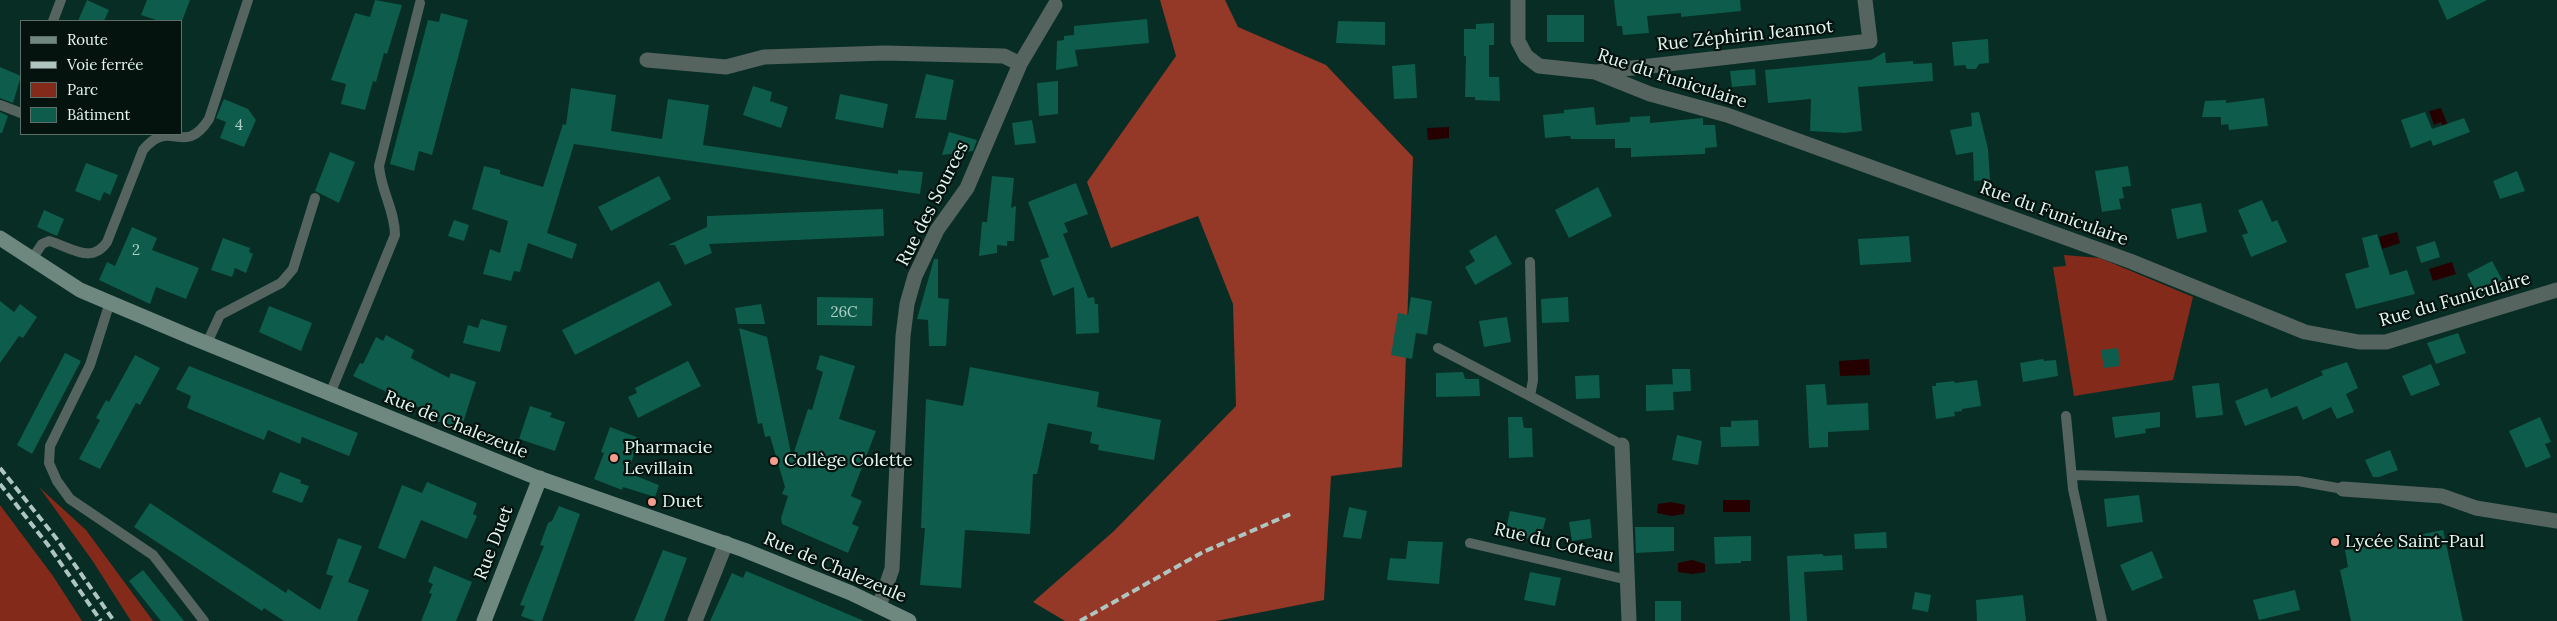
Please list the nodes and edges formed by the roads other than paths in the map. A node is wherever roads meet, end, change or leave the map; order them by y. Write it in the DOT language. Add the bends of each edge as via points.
graph roads {
  1 [pos="62,0"];
  2 [pos="248,0"];
  3 [pos="1518,0"];
  4 [pos="1865,0"];
  5 [pos="420,3"];
  6 [pos="1055,4"];
  7 [pos="53,20"];
  8 [pos="647,60"];
  9 [pos="1020,64"];
  10 [pos="1595,72"];
  11 [pos="0,105"];
  12 [pos="20,113"];
  13 [pos="163,135"];
  14 [pos="169,135"];
  15 [pos="315,198"];
  16 [pos="0,238"];
  17 [pos="32,259"];
  18 [pos="1530,262"];
  19 [pos="2557,290"];
  20 [pos="110,302"];
  21 [pos="207,343"];
  22 [pos="1438,348"];
  23 [pos="330,394"];
  24 [pos="1530,396"];
  25 [pos="2066,416"];
  26 [pos="1622,445"];
  27 [pos="2072,475"];
  28 [pos="540,478"];
  29 [pos="2343,489"];
  30 [pos="2557,522"];
  31 [pos="1470,543"];
  32 [pos="726,544"];
  33 [pos="1628,580"];
  34 [pos="879,606"];
  35 [pos="204,621"];
  36 [pos="484,621"];
  37 [pos="695,621"];
  38 [pos="909,621"];
  39 [pos="1629,621"];
  40 [pos="2102,621"];
  1 -- 7 [label="lane"];
  2 -- 14 [label="lane" via="209,119 201,132 187,139"];
  3 -- 10 [label="street, Rue du Funiculaire" via="1518,41 1526,56 1539,66"];
  4 -- 10 [label="street, Rue Zéphirin Jeannot" via="1870,41"];
  5 -- 23 [label="lane" via="379,166 380,180 395,220 395,235"];
  6 -- 9 [label="street, Rue des Sources"];
  8 -- 9 [label="street" via="726,67 764,57 885,53 1004,56"];
  9 -- 34 [label="street, Rue des Sources" via="967,188 937,230 915,276 907,304 892,570"];
  10 -- 19 [label="street, Rue du Funiculaire" via="1650,94 1727,115 2045,229 2306,332 2359,342 2386,342"];
  11 -- 12 [label="lane"];
  13 -- 17 [label="lane" via="151,140 143,150 102,249 81,254 49,241 42,244"];
  15 -- 21 [label="lane" via="288,277 220,315"];
  16 -- 17 [label="street, Rue de Chalezeule"];
  17 -- 20 [label="street, Rue de Chalezeule" via="80,290"];
  18 -- 24 [label="lane" via="1533,380"];
  20 -- 21 [label="street, Rue de Chalezeule"];
  20 -- 35 [label="lane" via="90,365 50,446 49,463 70,499 153,555"];
  21 -- 23 [label="street, Rue de Chalezeule"];
  22 -- 24 [label="lane, Rue du Coteau"];
  23 -- 28 [label="street, Rue de Chalezeule"];
  24 -- 26 [label="lane, Rue du Coteau"];
  25 -- 27 [label="lane"];
  26 -- 33 [label="street, Rue du Coteau"];
  27 -- 29 [label="lane" via="2298,481"];
  27 -- 40 [label="lane"];
  28 -- 32 [label="street, Rue de Chalezeule"];
  28 -- 36 [label="street, Rue Duet"];
  29 -- 30 [label="street" via="2442,496 2476,508"];
  31 -- 33 [label="lane, Rue du Coteau"];
  32 -- 34 [label="street, Rue de Chalezeule"];
  32 -- 37 [label="street"];
  33 -- 39 [label="street, Rue du Coteau"];
  34 -- 38 [label="street, Rue de Chalezeule"];
}
